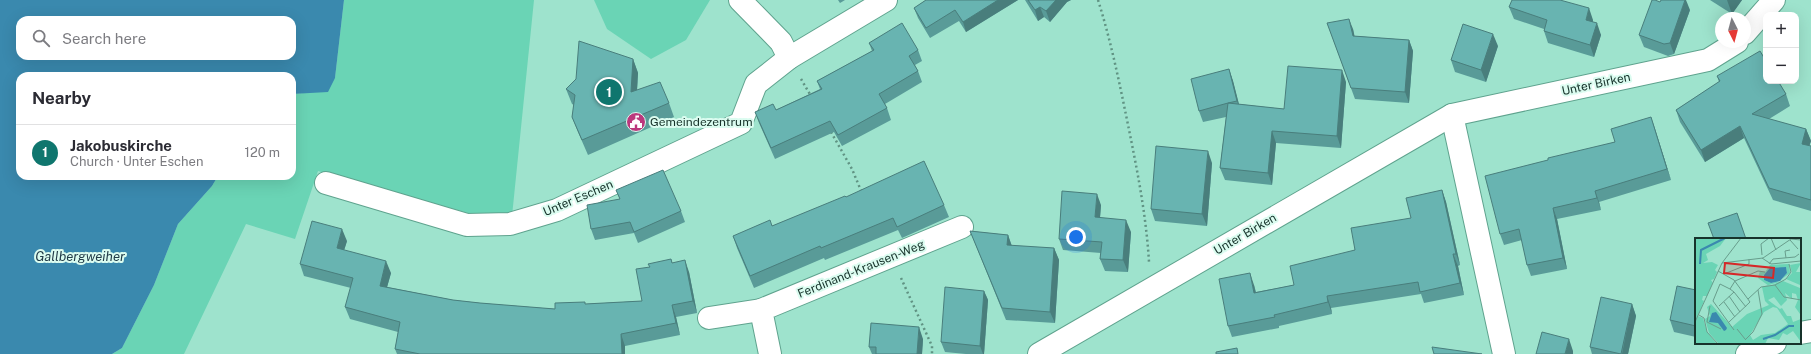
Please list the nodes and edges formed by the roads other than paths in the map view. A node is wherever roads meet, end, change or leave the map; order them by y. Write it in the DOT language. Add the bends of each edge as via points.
graph roads {
  1 [pos="740,0"];
  2 [pos="886,0"];
  3 [pos="1774,0"];
  4 [pos="1751,26"];
  5 [pos="1727,48"];
  6 [pos="789,58"];
  7 [pos="1452,115"];
  8 [pos="326,183"];
  9 [pos="962,227"];
  10 [pos="761,310"];
  11 [pos="709,318"];
  12 [pos="1811,330"];
  13 [pos="1801,333"];
  14 [pos="1772,344"];
  15 [pos="770,354"];
  16 [pos="1039,354"];
  17 [pos="1504,354"];
  18 [pos="1747,354"];
  1 -- 6 [label="street" via="781,42"];
  2 -- 6 [label="street, Unter Eschen"];
  3 -- 4 [label="street"];
  5 -- 7 [label="street, Unter Birken" via="1708,60"];
  6 -- 8 [label="street, Unter Eschen" via="756,84 741,124 557,210 510,224 467,225"];
  7 -- 16 [label="street, Unter Birken"];
  7 -- 17 [label="street"];
  9 -- 10 [label="street, Ferdinand-Krausen-Weg"];
  10 -- 11 [label="street, Ferdinand-Krausen-Weg"];
  10 -- 15 [label="street"];
  12 -- 13 [label="street"];
  14 -- 18 [label="street"];
}
